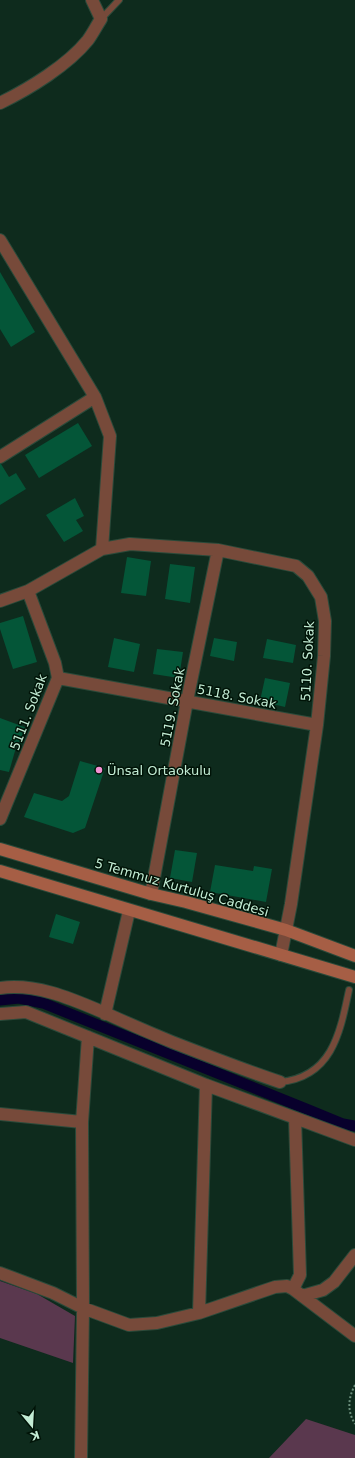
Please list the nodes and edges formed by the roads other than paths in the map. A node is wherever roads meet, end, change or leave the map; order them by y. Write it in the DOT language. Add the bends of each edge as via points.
graph roads {
  1 [pos="92,0"];
  2 [pos="119,0"];
  3 [pos="101,18"];
  4 [pos="0,103"];
  5 [pos="0,240"];
  6 [pos="95,397"];
  7 [pos="0,457"];
  8 [pos="102,549"];
  9 [pos="218,550"];
  10 [pos="28,591"];
  11 [pos="0,601"];
  12 [pos="58,678"];
  13 [pos="187,701"];
  14 [pos="317,725"];
  15 [pos="0,819"];
  16 [pos="0,849"];
  17 [pos="0,871"];
  18 [pos="85,874"];
  19 [pos="151,894"];
  20 [pos="77,895"];
  21 [pos="129,911"];
  22 [pos="286,930"];
  23 [pos="281,954"];
  24 [pos="355,956"];
  25 [pos="355,977"];
  26 [pos="0,988"];
  27 [pos="349,990"];
  28 [pos="0,1014"];
  29 [pos="105,1014"];
  30 [pos="88,1037"];
  31 [pos="280,1082"];
  32 [pos="206,1085"];
  33 [pos="0,1114"];
  34 [pos="295,1118"];
  35 [pos="82,1122"];
  36 [pos="355,1140"];
  37 [pos="355,1255"];
  38 [pos="0,1273"];
  39 [pos="298,1292"];
  40 [pos="83,1308"];
  41 [pos="199,1313"];
  42 [pos="355,1336"];
  43 [pos="81,1458"];
  1 -- 3 [label="street"];
  2 -- 3 [label="lane"];
  3 -- 4 [label="street" via="88,39 67,61 17,95"];
  5 -- 6 [label="street"];
  6 -- 7 [label="street"];
  6 -- 8 [label="street" via="110,436"];
  8 -- 9 [label="street, 5110. Sokak" via="130,544"];
  8 -- 10 [label="street, 5110. Sokak"];
  9 -- 13 [label="street, 5119. Sokak"];
  9 -- 14 [label="street, 5110. Sokak" via="296,566 308,576 321,597 325,621 324,656"];
  10 -- 11 [label="street, 5110. Sokak"];
  10 -- 12 [label="street, 5111. Sokak" via="55,663"];
  12 -- 13 [label="street, 5118. Sokak"];
  12 -- 15 [label="street, 5111. Sokak"];
  13 -- 14 [label="street, 5118. Sokak"];
  13 -- 19 [label="street, 5119. Sokak"];
  14 -- 22 [label="street, 5110. Sokak"];
  16 -- 18 [label="main road, 5 Temmuz Kurtuluş Caddesi"];
  17 -- 20 [label="main road"];
  18 -- 19 [label="main road, 5 Temmuz Kurtuluş Caddesi"];
  18 -- 20 [label="main road"];
  19 -- 22 [label="main road, 5 Temmuz Kurtuluş Caddesi"];
  20 -- 21 [label="main road"];
  21 -- 23 [label="main road"];
  21 -- 29 [label="street"];
  22 -- 23 [label="street, 5110. Sokak"];
  22 -- 24 [label="main road, 5 Temmuz Kurtuluş Caddesi"];
  23 -- 25 [label="main road"];
  26 -- 29 [label="street" via="42,990 77,1001"];
  27 -- 31 [label="lane" via="339,1034 326,1058 308,1075"];
  28 -- 30 [label="street" via="26,1012"];
  29 -- 31 [label="street"];
  30 -- 32 [label="street"];
  30 -- 35 [label="street"];
  32 -- 34 [label="street"];
  32 -- 41 [label="street"];
  33 -- 35 [label="street"];
  34 -- 36 [label="street"];
  34 -- 39 [label="street" via="300,1275"];
  35 -- 40 [label="street"];
  37 -- 39 [label="street" via="334,1282 323,1290"];
  38 -- 40 [label="street" via="53,1293"];
  39 -- 41 [label="street" via="287,1286 275,1287"];
  39 -- 42 [label="street"];
  40 -- 41 [label="street" via="129,1325 157,1323"];
  40 -- 43 [label="street"];
}
